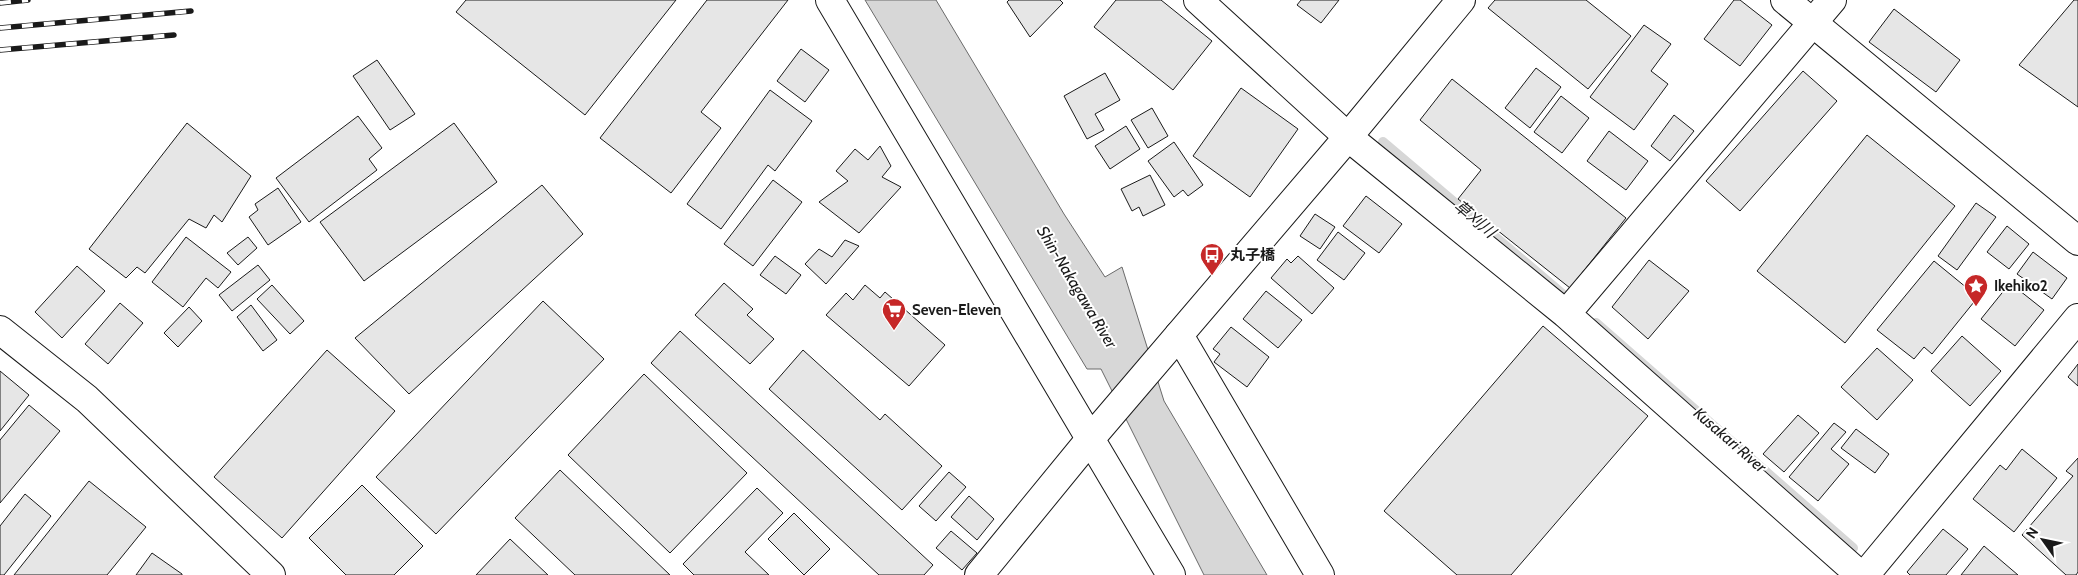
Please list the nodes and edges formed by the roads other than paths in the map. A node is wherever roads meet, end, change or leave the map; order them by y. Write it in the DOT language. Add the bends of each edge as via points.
graph roads {
  1 [pos="830,0"];
  2 [pos="1198,0"];
  3 [pos="1461,0"];
  4 [pos="1785,0"];
  5 [pos="1832,0"];
  6 [pos="1813,23"];
  7 [pos="1348,137"];
  8 [pos="2078,241"];
  9 [pos="1566,314"];
  10 [pos="2078,318"];
  11 [pos="0,330"];
  12 [pos="1179,335"];
  13 [pos="1097,431"];
  14 [pos="271,575"];
  15 [pos="979,575"];
  16 [pos="1171,575"];
  17 [pos="1320,575"];
  18 [pos="1860,575"];
  19 [pos="1865,575"];
  1 -- 13 [label="street"];
  2 -- 7 [label="street"];
  3 -- 7 [label="street"];
  4 -- 6 [label="street"];
  5 -- 6 [label="street"];
  6 -- 8 [label="street"];
  6 -- 9 [label="street"];
  7 -- 9 [label="street"];
  7 -- 12 [label="street"];
  9 -- 18 [label="street"];
  10 -- 19 [label="street"];
  11 -- 14 [label="street" via="87,399"];
  12 -- 13 [label="street"];
  12 -- 17 [label="street"];
  13 -- 15 [label="street"];
  13 -- 16 [label="street"];
}
